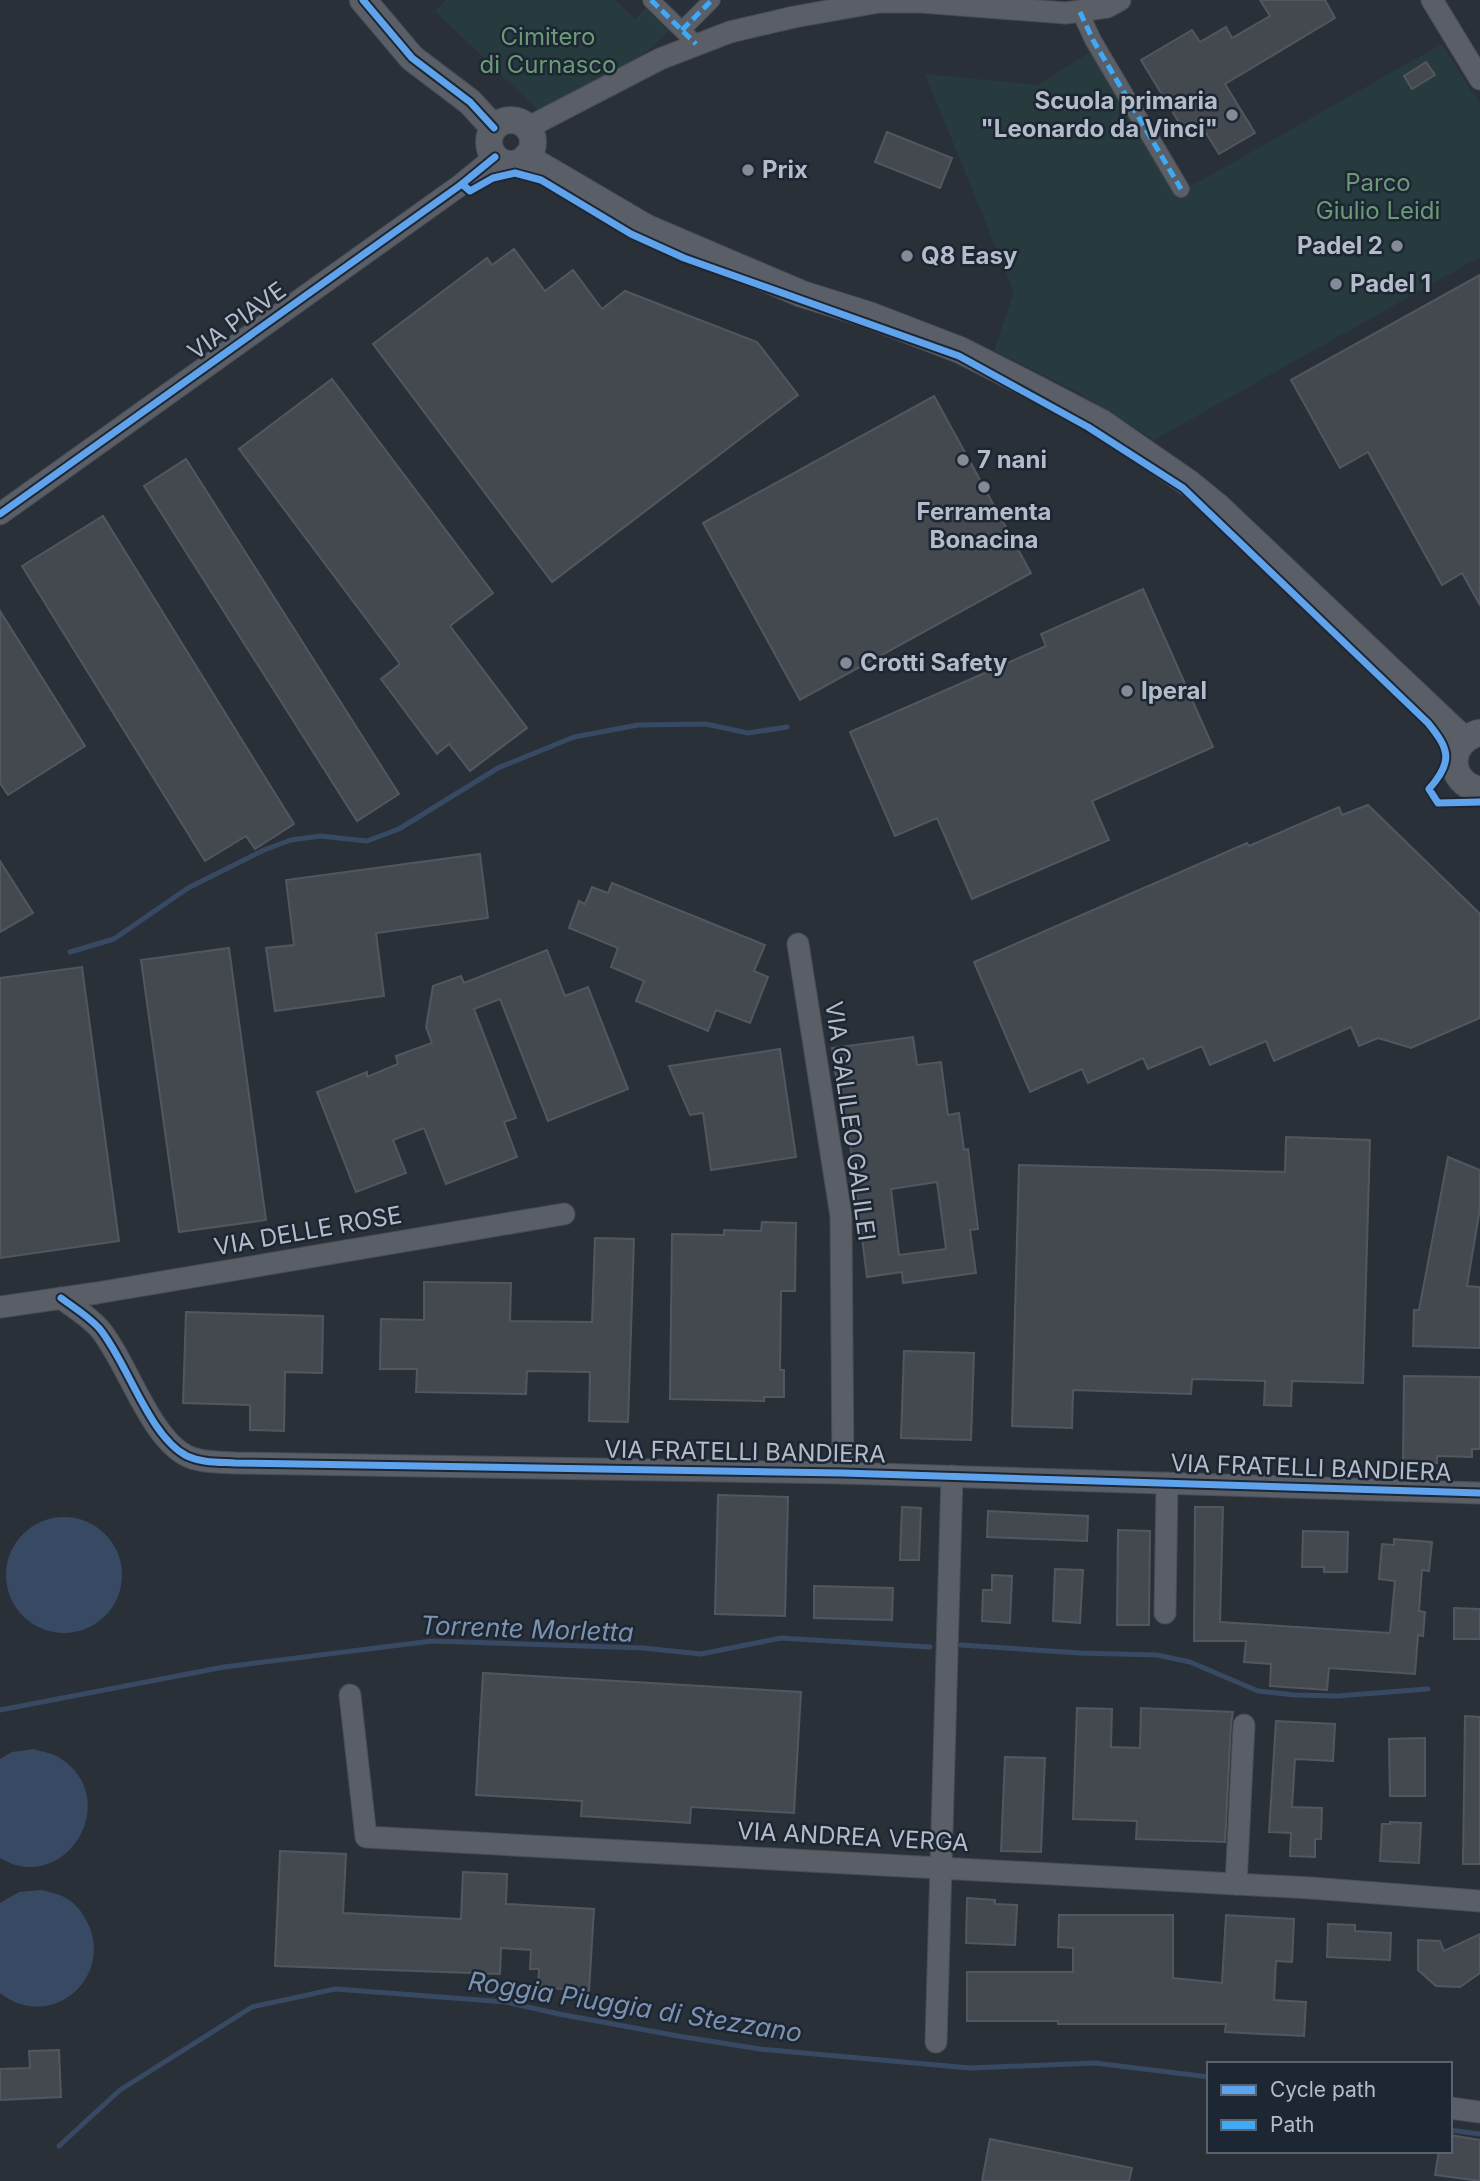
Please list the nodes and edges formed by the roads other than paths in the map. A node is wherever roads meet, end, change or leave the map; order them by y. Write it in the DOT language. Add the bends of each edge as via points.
graph roads {
  1 [pos="363,0"];
  2 [pos="651,0"];
  3 [pos="712,0"];
  4 [pos="1120,0"];
  5 [pos="1432,0"];
  6 [pos="877,1"];
  7 [pos="1080,12"];
  8 [pos="689,37"];
  9 [pos="1480,79"];
  10 [pos="494,128"];
  11 [pos="527,128"];
  12 [pos="495,157"];
  13 [pos="526,157"];
  14 [pos="1181,189"];
  15 [pos="0,514"];
  16 [pos="1472,737"];
  17 [pos="1480,790"];
  18 [pos="798,944"];
  19 [pos="564,1214"];
  20 [pos="61,1298"];
  21 [pos="0,1307"];
  22 [pos="843,1473"];
  23 [pos="952,1476"];
  24 [pos="1167,1483"];
  25 [pos="1480,1493"];
  26 [pos="1165,1613"];
  27 [pos="350,1695"];
  28 [pos="1244,1725"];
  29 [pos="942,1868"];
  30 [pos="1236,1884"];
  31 [pos="1480,1901"];
  32 [pos="936,2042"];
  33 [pos="1452,2108"];
  34 [pos="1480,2112"];
  1 -- 10 [label="street" via="412,58 470,102"];
  2 -- 8 [label="street"];
  3 -- 8 [label="street"];
  4 -- 7 [label="street"];
  5 -- 9 [label="street"];
  6 -- 7 [label="street"];
  6 -- 8 [label="street"];
  7 -- 14 [label="street"];
  8 -- 11 [label="street" via="660,59"];
  10 -- 11 [label="street" via="511,120"];
  10 -- 12 [label="street" via="489,146"];
  11 -- 13 [label="street" via="532,146"];
  12 -- 13 [label="street" via="514,163"];
  12 -- 15 [label="street, VIA PIAVE"];
  13 -- 16 [label="street" via="648,228 802,294 960,350 1102,423 1217,506"];
  16 -- 17 [label="street" via="1455,755 1457,773 1468,787"];
  18 -- 22 [label="street, VIA GALILEO GALILEI" via="841,1216"];
  19 -- 20 [label="street, VIA DELLE ROSE"];
  20 -- 21 [label="street, VIA DELLE ROSE"];
  20 -- 22 [label="street, VIA FRATELLI BANDIERA" via="98,1328 154,1423 184,1455 197,1460"];
  22 -- 23 [label="street, VIA FRATELLI BANDIERA"];
  23 -- 24 [label="street, VIA FRATELLI BANDIERA"];
  23 -- 29 [label="street"];
  24 -- 25 [label="street, VIA FRATELLI BANDIERA"];
  24 -- 26 [label="street"];
  27 -- 29 [label="street, VIA ANDREA VERGA" via="366,1837"];
  28 -- 30 [label="street"];
  29 -- 30 [label="street, VIA ANDREA VERGA"];
  29 -- 32 [label="street"];
  30 -- 31 [label="street, VIA ANDREA VERGA"];
  33 -- 34 [label="street"];
}
